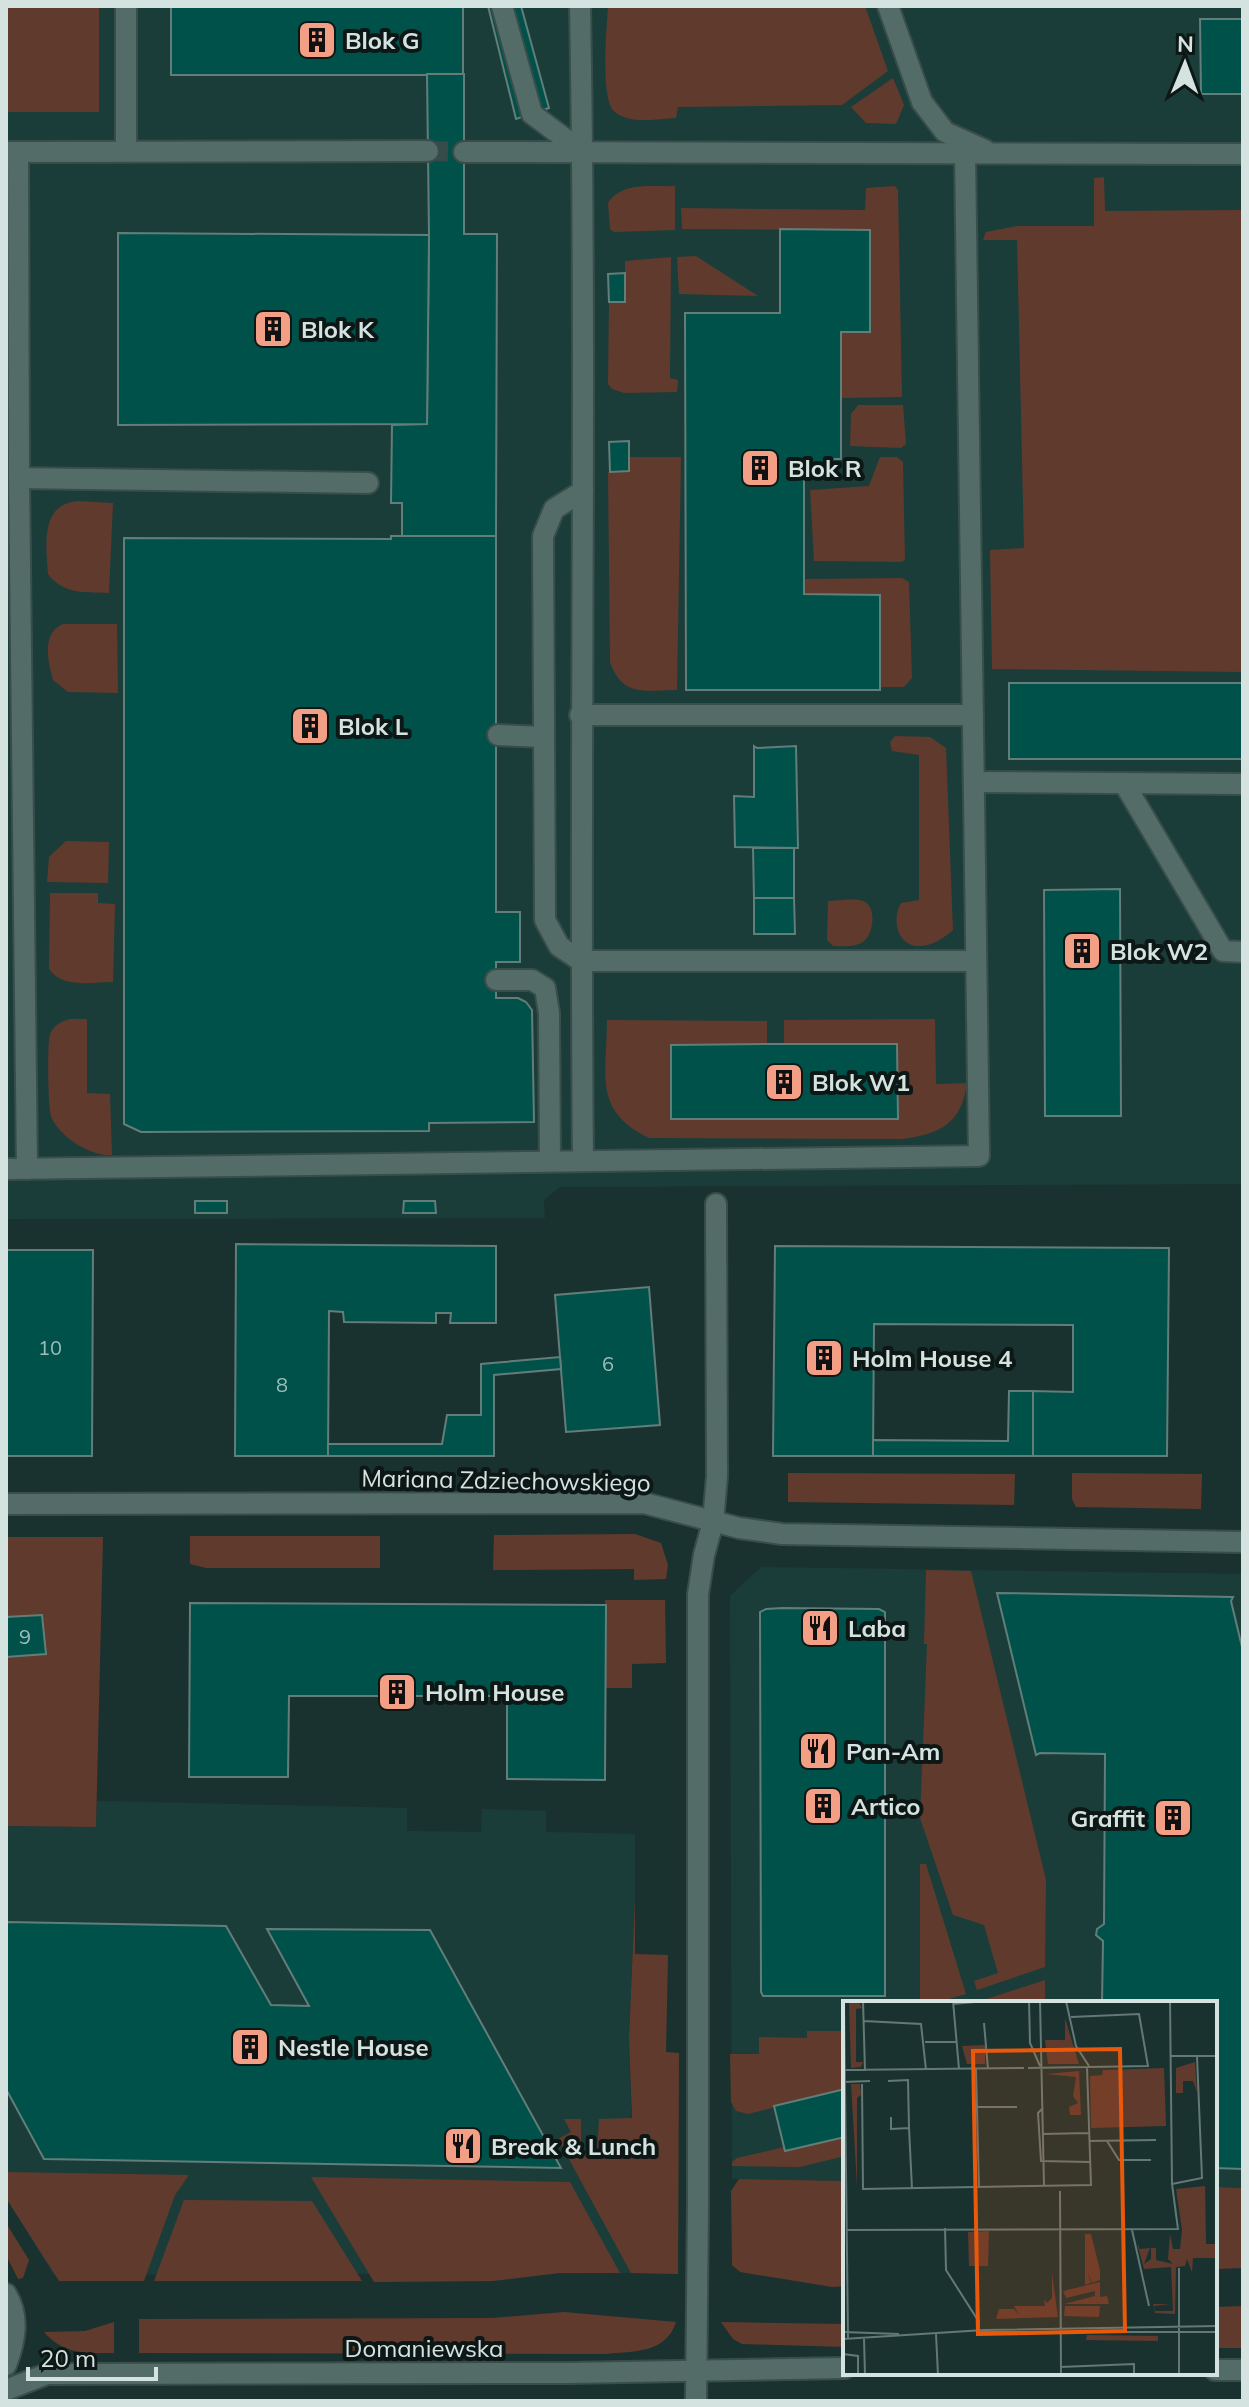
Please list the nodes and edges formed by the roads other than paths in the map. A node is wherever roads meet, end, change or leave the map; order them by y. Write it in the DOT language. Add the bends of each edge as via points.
graph roads {
  1 [pos="126,6"];
  2 [pos="502,6"];
  3 [pos="580,6"];
  4 [pos="888,6"];
  5 [pos="126,151"];
  6 [pos="428,151"];
  7 [pos="12,152"];
  8 [pos="464,152"];
  9 [pos="583,152"];
  10 [pos="965,153"];
  11 [pos="994,154"];
  12 [pos="1243,154"];
  13 [pos="19,478"];
  14 [pos="368,483"];
  15 [pos="583,491"];
  16 [pos="580,715"];
  17 [pos="973,715"];
  18 [pos="498,735"];
  19 [pos="543,737"];
  20 [pos="974,782"];
  21 [pos="1124,783"];
  22 [pos="1243,784"];
  23 [pos="1243,952"];
  24 [pos="581,961"];
  25 [pos="976,961"];
  26 [pos="496,980"];
  27 [pos="583,1160"];
  28 [pos="550,1161"];
  29 [pos="16,1169"];
  30 [pos="716,1204"];
  31 [pos="6,1504"];
  32 [pos="713,1522"];
  33 [pos="1243,1542"];
  34 [pos="6,2294"];
  35 [pos="6,2365"];
  36 [pos="843,2368"];
  37 [pos="697,2369"];
  38 [pos="1217,2370"];
  39 [pos="1243,2370"];
  40 [pos="6,2390"];
  41 [pos="696,2401"];
  1 -- 5 [label="street"];
  2 -- 9 [label="street" via="532,114"];
  3 -- 9 [label="street"];
  4 -- 11 [label="street" via="922,102 945,132"];
  5 -- 6 [label="street"];
  5 -- 7 [label="street"];
  7 -- 13 [label="street"];
  8 -- 9 [label="street"];
  9 -- 10 [label="street"];
  9 -- 15 [label="street"];
  10 -- 11 [label="street"];
  10 -- 17 [label="street"];
  11 -- 12 [label="street"];
  13 -- 14 [label="street"];
  13 -- 29 [label="street"];
  15 -- 16 [label="street"];
  15 -- 19 [label="street" via="554,509 543,536"];
  16 -- 17 [label="street"];
  16 -- 24 [label="street"];
  17 -- 20 [label="street"];
  18 -- 19 [label="street"];
  19 -- 24 [label="street" via="545,920 559,946"];
  20 -- 21 [label="street"];
  20 -- 25 [label="street"];
  21 -- 22 [label="street"];
  21 -- 23 [label="street" via="1223,951"];
  24 -- 25 [label="street"];
  24 -- 27 [label="street"];
  25 -- 27 [label="street" via="979,1156"];
  26 -- 28 [label="street" via="532,980 545,988"];
  27 -- 28 [label="street"];
  28 -- 29 [label="street"];
  30 -- 32 [label="street"];
  31 -- 32 [label="street, Mariana Zdziechowskiego" via="644,1503"];
  32 -- 33 [label="street, Mariana Zdziechowskiego" via="782,1534"];
  32 -- 37 [label="street" via="698,1594"];
  34 -- 35 [label="street" via="15,2322"];
  36 -- 37 [label="street, Domaniewska"];
  37 -- 40 [label="street, Domaniewska" via="47,2374"];
  37 -- 41 [label="street"];
  38 -- 39 [label="street"];
}
